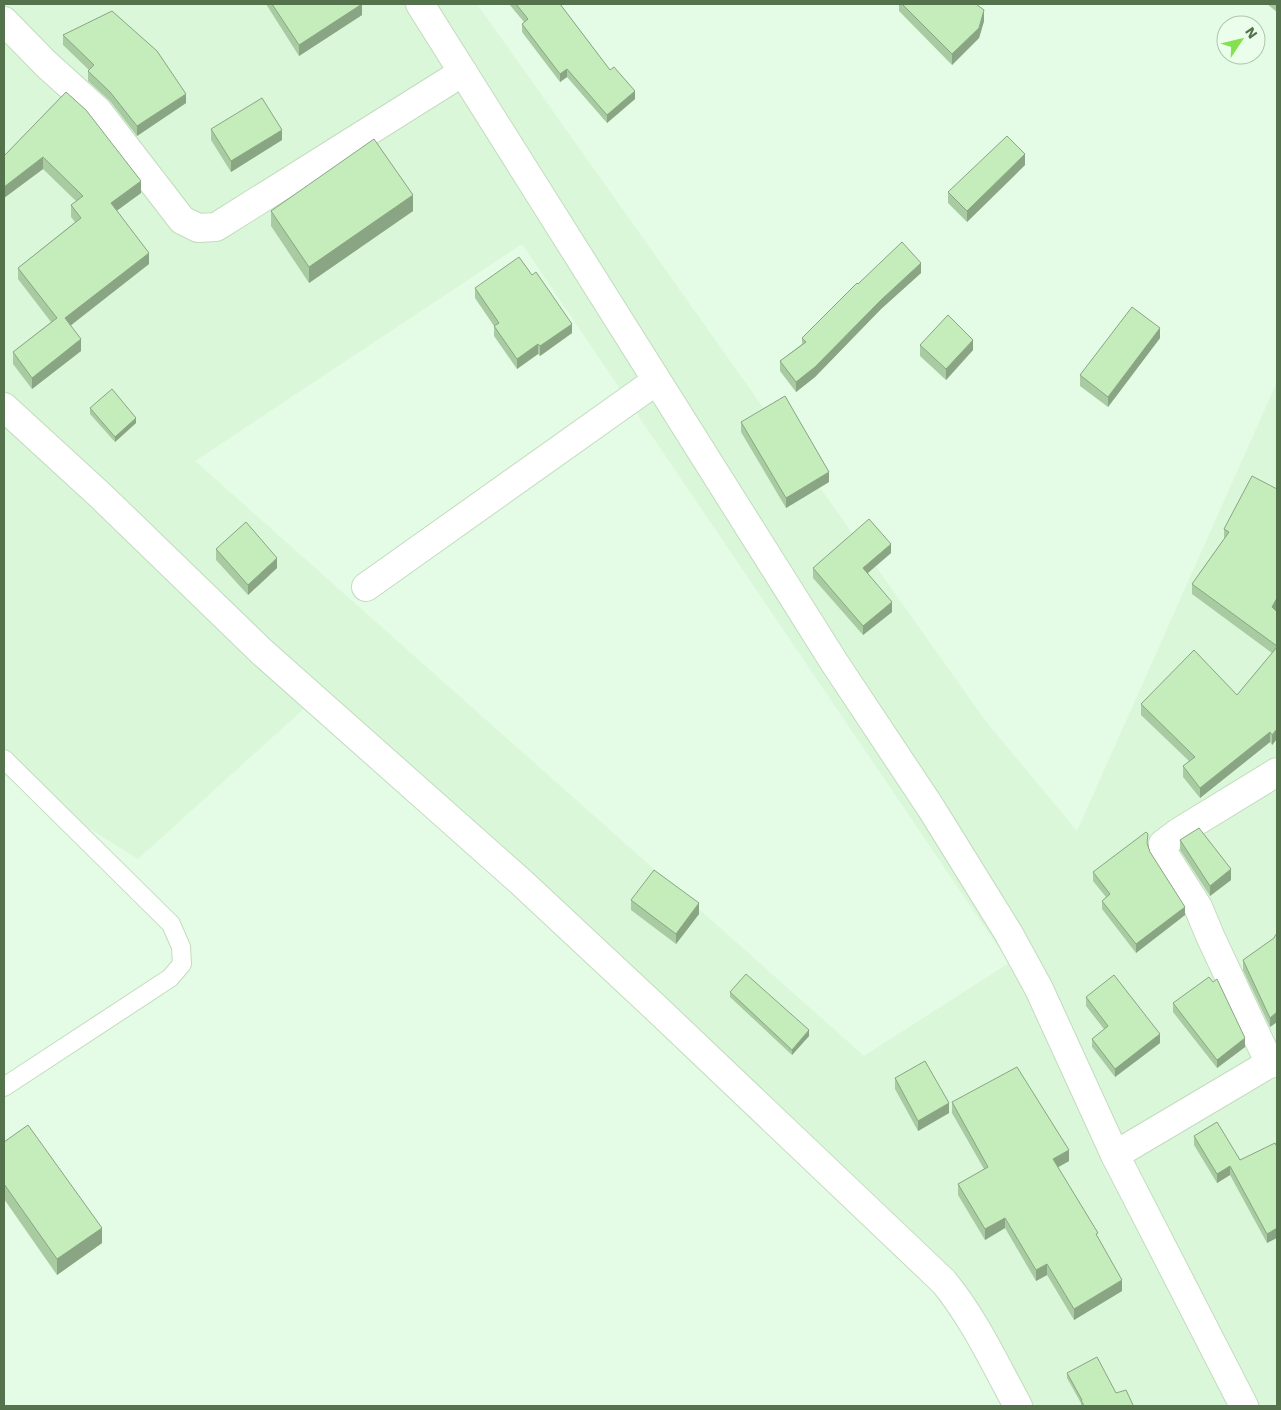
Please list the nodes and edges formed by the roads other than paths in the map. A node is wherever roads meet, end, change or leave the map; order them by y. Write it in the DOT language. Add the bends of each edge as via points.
graph roads {
  1 [pos="420,4"];
  2 [pos="4,21"];
  3 [pos="462,72"];
  4 [pos="656,380"];
  5 [pos="4,407"];
  6 [pos="366,587"];
  7 [pos="4,760"];
  8 [pos="1277,772"];
  9 [pos="1274,1062"];
  10 [pos="4,1086"];
  11 [pos="1115,1155"];
  12 [pos="1018,1406"];
  13 [pos="1244,1406"];
  1 -- 3 [label="street"];
  2 -- 3 [label="street" via="98,111 182,220 198,228 216,227"];
  3 -- 4 [label="street"];
  4 -- 6 [label="street"];
  4 -- 11 [label="street" via="1009,934 1039,989"];
  5 -- 12 [label="street" via="262,652 521,882 944,1282 974,1324"];
  7 -- 10 [label="lane" via="171,924 181,947 182,964 170,978"];
  8 -- 9 [label="street" via="1163,844 1163,852 1198,907"];
  9 -- 11 [label="street"];
  11 -- 13 [label="street"];
}
